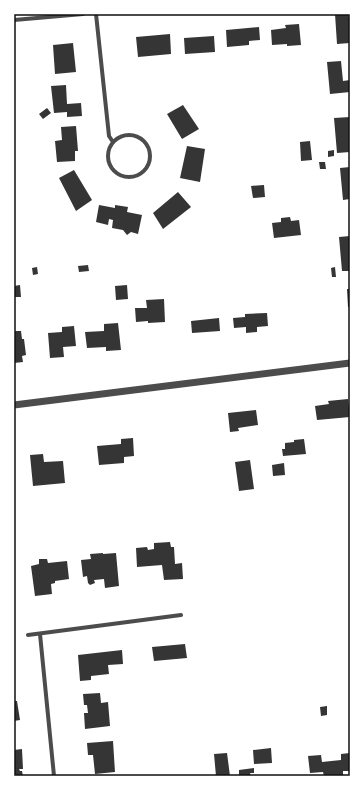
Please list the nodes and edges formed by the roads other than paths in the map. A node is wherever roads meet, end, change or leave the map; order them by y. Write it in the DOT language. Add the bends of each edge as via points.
graph roads {
  1 [pos="83,14"];
  2 [pos="96,14"];
  3 [pos="14,20"];
  4 [pos="113,142"];
  5 [pos="350,363"];
  6 [pos="14,405"];
  7 [pos="181,615"];
  8 [pos="40,634"];
  9 [pos="28,635"];
  10 [pos="54,776"];
  1 -- 3 [label="street"];
  2 -- 4 [label="street" via="109,136"];
  4 -- 4 [label="street" via="118,138 132,135 144,142 150,154 142,173 136,176 122,176 111,168 108,155"];
  5 -- 6 [label="street"];
  7 -- 8 [label="street"];
  8 -- 9 [label="street"];
  8 -- 10 [label="street"];
}
